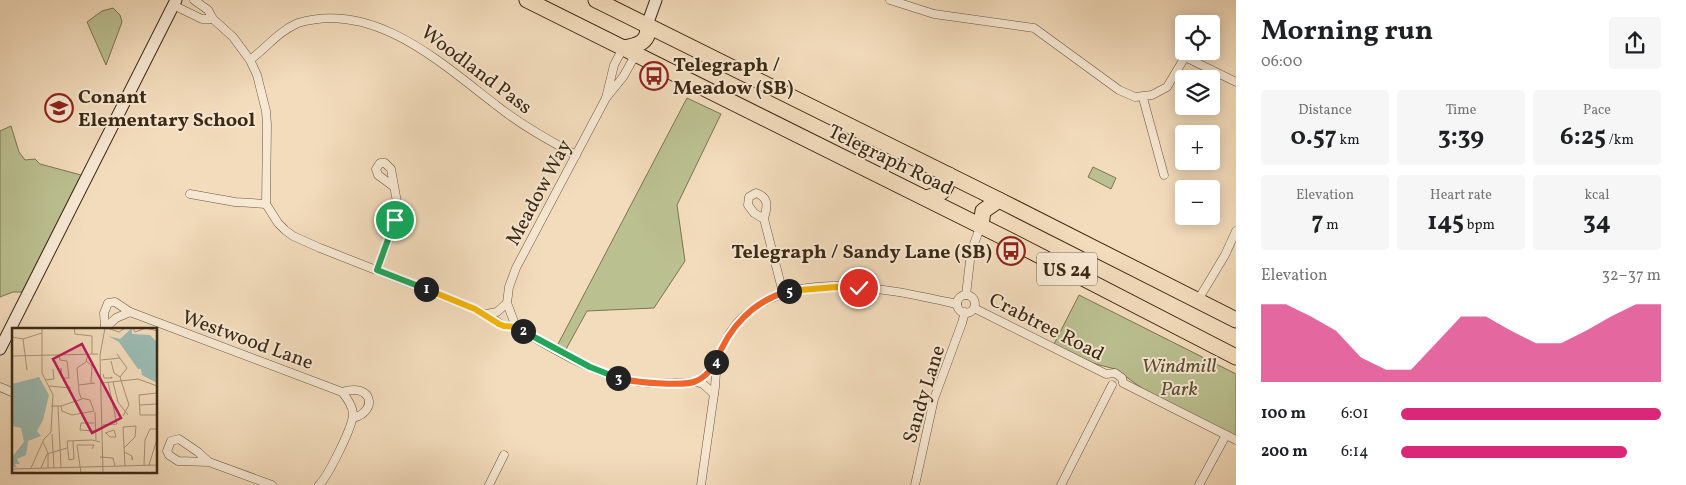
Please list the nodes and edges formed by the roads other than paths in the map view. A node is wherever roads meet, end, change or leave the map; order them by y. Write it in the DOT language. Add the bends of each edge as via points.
graph roads {
  1 [pos="194,0"];
  2 [pos="526,0"];
  3 [pos="596,0"];
  4 [pos="656,0"];
  5 [pos="890,0"];
  6 [pos="175,3"];
  7 [pos="214,19"];
  8 [pos="647,25"];
  9 [pos="629,51"];
  10 [pos="250,60"];
  11 [pos="1236,82"];
  12 [pos="606,98"];
  13 [pos="1143,98"];
  14 [pos="576,155"];
  15 [pos="949,175"];
  16 [pos="1164,175"];
  17 [pos="393,186"];
  18 [pos="190,194"];
  19 [pos="926,198"];
  20 [pos="999,200"];
  21 [pos="266,204"];
  22 [pos="764,219"];
  23 [pos="981,226"];
  24 [pos="1236,231"];
  25 [pos="377,270"];
  26 [pos="784,293"];
  27 [pos="966,295"];
  28 [pos="1198,300"];
  29 [pos="507,303"];
  30 [pos="958,304"];
  31 [pos="974,308"];
  32 [pos="130,312"];
  33 [pos="965,312"];
  34 [pos="486,314"];
  35 [pos="1236,320"];
  36 [pos="516,327"];
  37 [pos="104,328"];
  38 [pos="0,349"];
  39 [pos="1236,357"];
  40 [pos="715,365"];
  41 [pos="1106,374"];
  42 [pos="696,382"];
  43 [pos="1123,383"];
  44 [pos="1112,384"];
  45 [pos="0,386"];
  46 [pos="12,392"];
  47 [pos="342,392"];
  48 [pos="714,394"];
  49 [pos="353,418"];
  50 [pos="1226,435"];
  51 [pos="1236,440"];
  52 [pos="504,455"];
  53 [pos="209,462"];
  54 [pos="248,476"];
  55 [pos="321,484"];
  56 [pos="244,485"];
  57 [pos="272,485"];
  58 [pos="489,485"];
  59 [pos="700,485"];
  60 [pos="915,485"];
  61 [pos="1061,485"];
  62 [pos="1199,485"];
  1 -- 7 [label="street"];
  2 -- 9 [label="highway, Telegraph Road / US 24"];
  3 -- 8 [label="highway, Telegraph Road / US 24"];
  4 -- 8 [label="street"];
  5 -- 13 [label="street" via="934,14 1034,28 1119,90 1134,98"];
  6 -- 7 [label="street" via="202,19"];
  6 -- 38 [label="street"];
  7 -- 10 [label="street"];
  8 -- 9 [label="highway" via="647,36"];
  8 -- 15 [label="highway, Telegraph Road / US 24"];
  9 -- 12 [label="street, Meadow Way" via="623,77"];
  9 -- 12 [label="street, Meadow Way" via="614,66"];
  9 -- 19 [label="highway, Telegraph Road / US 24"];
  10 -- 14 [label="street, Woodland Pass" via="298,23 329,15 363,17 403,34 513,118"];
  10 -- 21 [label="street" via="266,112"];
  11 -- 13 [label="street" via="1184,56 1167,87"];
  12 -- 14 [label="street, Meadow Way"];
  13 -- 16 [label="street"];
  14 -- 29 [label="street, Meadow Way" via="521,258"];
  15 -- 19 [label="highway" via="945,190"];
  15 -- 20 [label="highway, Telegraph Road / US 24"];
  17 -- 25 [label="street" via="396,214"];
  18 -- 21 [label="street"];
  19 -- 23 [label="highway, Telegraph Road / US 24"];
  20 -- 23 [label="highway" via="983,211"];
  20 -- 28 [label="highway, Telegraph Road / US 24"];
  21 -- 25 [label="street" via="278,223 293,236"];
  22 -- 26 [label="street"];
  23 -- 27 [label="street" via="971,252"];
  23 -- 39 [label="highway, Telegraph Road / US 24"];
  24 -- 28 [label="street"];
  25 -- 34 [label="street"];
  26 -- 30 [label="street, Crabtree Road" via="836,287 874,288"];
  26 -- 40 [label="street, Crabtree Road" via="760,305 737,323 725,340"];
  27 -- 30 [label="street"];
  27 -- 31 [label="street" via="974,299"];
  28 -- 35 [label="highway, Telegraph Road / US 24"];
  29 -- 34 [label="street" via="497,312"];
  29 -- 36 [label="street"];
  30 -- 33 [label="street"];
  31 -- 33 [label="street"];
  31 -- 41 [label="street, Crabtree Road"];
  32 -- 37 [label="street"];
  32 -- 37 [label="street, Westwood Lane" via="115,302 108,303"];
  32 -- 47 [label="street, Westwood Lane"];
  33 -- 60 [label="street, Sandy Lane" via="934,399"];
  34 -- 36 [label="street" via="504,326"];
  36 -- 42 [label="street" via="611,376 652,383"];
  40 -- 42 [label="street, Crabtree Road"];
  40 -- 48 [label="street"];
  41 -- 43 [label="street, Crabtree Road" via="1115,373"];
  41 -- 44 [label="street, Crabtree Road"];
  42 -- 48 [label="street"];
  43 -- 44 [label="street, Crabtree Road" via="1119,386"];
  43 -- 50 [label="street, Crabtree Road"];
  44 -- 61 [label="street"];
  45 -- 46 [label="street"];
  47 -- 49 [label="street" via="350,403"];
  47 -- 49 [label="street, Westwood Lane" via="364,392 368,396 367,407"];
  48 -- 59 [label="street"];
  49 -- 55 [label="street"];
  50 -- 51 [label="street, Crabtree Road"];
  50 -- 62 [label="street"];
  52 -- 58 [label="street"];
  53 -- 53 [label="street" via="179,439 168,445 169,455 178,461"];
  53 -- 54 [label="street"];
  54 -- 56 [label="street"];
  54 -- 57 [label="street"];
}
